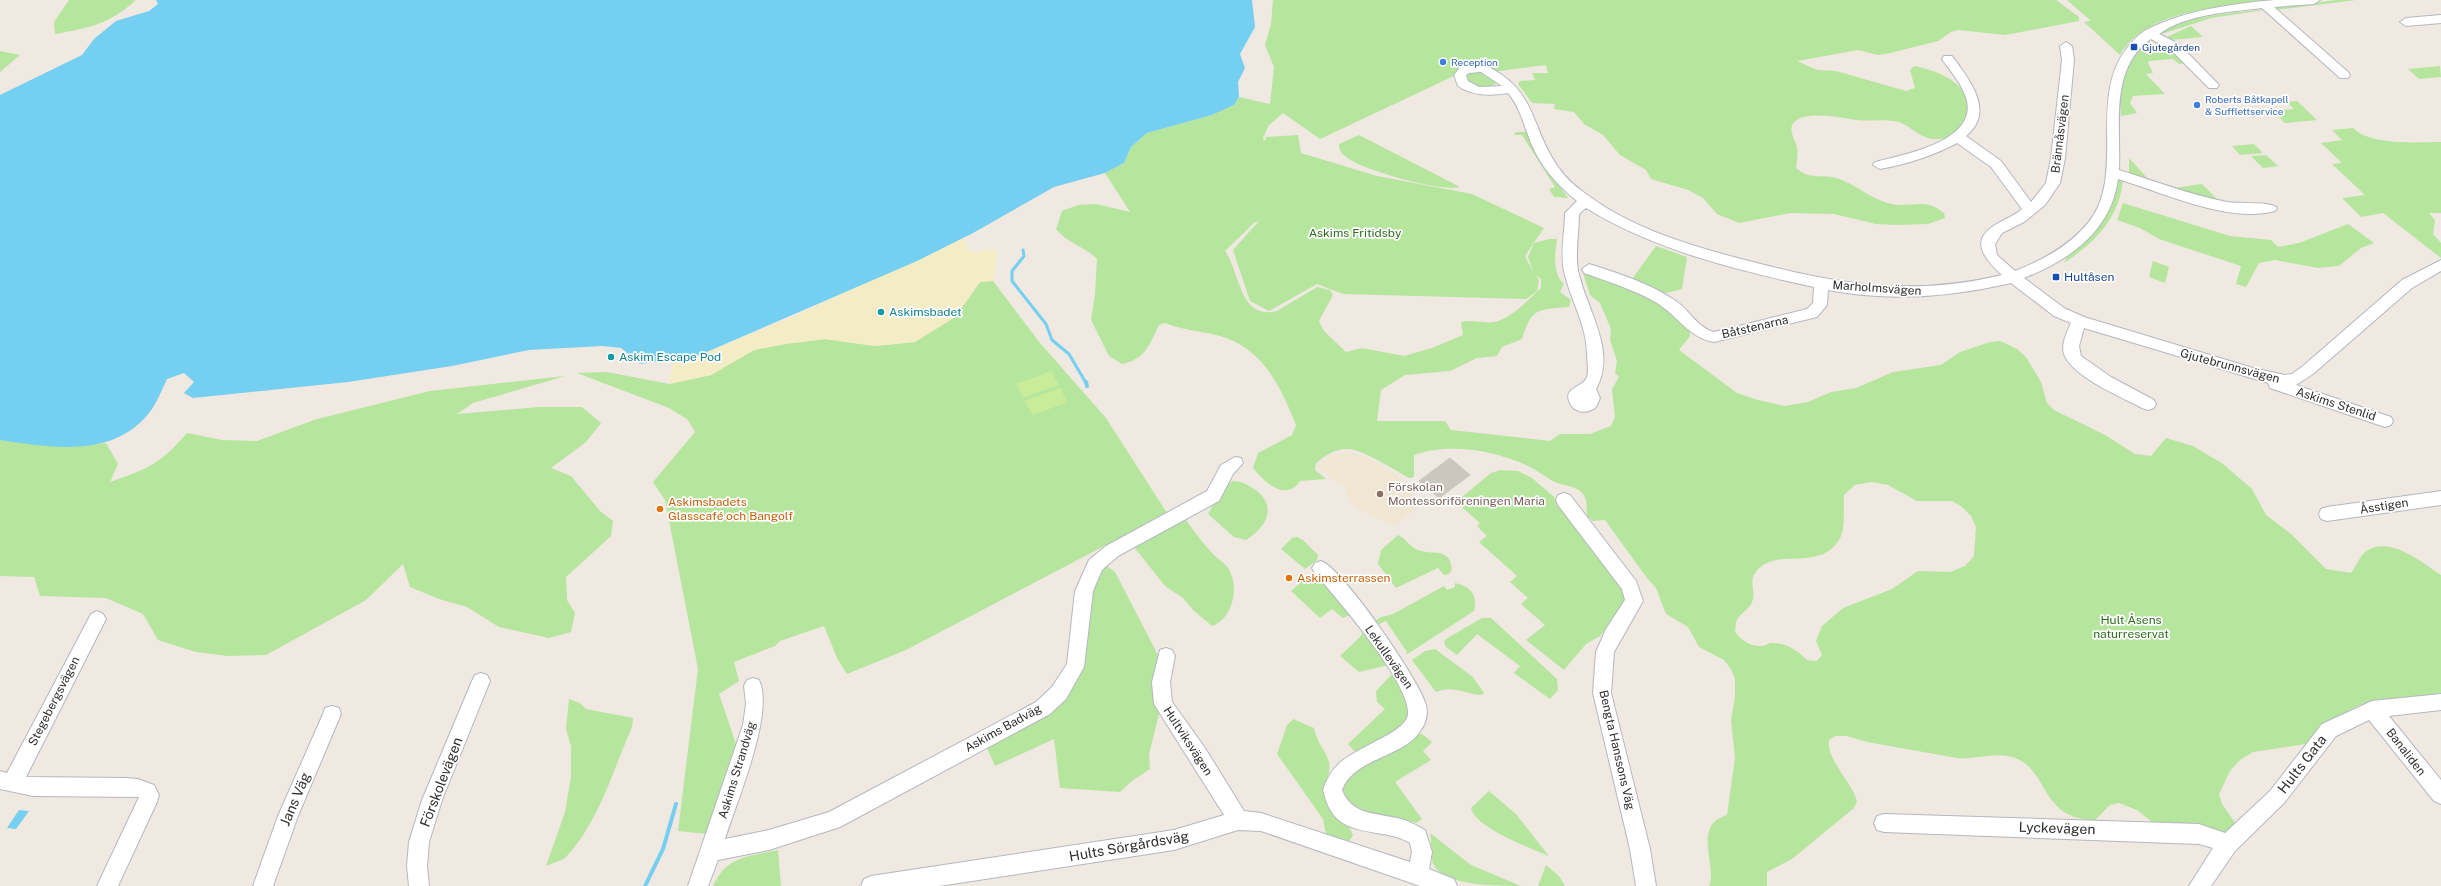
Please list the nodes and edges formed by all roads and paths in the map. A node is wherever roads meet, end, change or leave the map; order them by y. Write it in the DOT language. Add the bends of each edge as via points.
graph roads {
  1 [pos="2314,0"];
  2 [pos="2266,6"];
  3 [pos="2441,19"];
  4 [pos="2406,22"];
  5 [pos="2149,34"];
  6 [pos="2066,46"];
  7 [pos="1948,59"];
  8 [pos="2344,75"];
  9 [pos="2213,84"];
  10 [pos="1512,88"];
  11 [pos="1958,137"];
  12 [pos="1880,165"];
  13 [pos="2113,173"];
  14 [pos="1586,201"];
  15 [pos="2270,208"];
  16 [pos="2030,210"];
  17 [pos="2441,265"];
  18 [pos="1589,269"];
  19 [pos="2012,276"];
  20 [pos="1821,284"];
  21 [pos="2079,321"];
  22 [pos="2266,377"];
  23 [pos="1586,392"];
  24 [pos="2148,404"];
  25 [pos="2385,421"];
  26 [pos="1235,463"];
  27 [pos="2441,498"];
  28 [pos="1564,500"];
  29 [pos="2327,514"];
  30 [pos="1321,568"];
  31 [pos="97,619"];
  32 [pos="1166,656"];
  33 [pos="481,680"];
  34 [pos="753,686"];
  35 [pos="2441,702"];
  36 [pos="2372,709"];
  37 [pos="332,714"];
  38 [pos="6,782"];
  39 [pos="2441,795"];
  40 [pos="1238,820"];
  41 [pos="1884,822"];
  42 [pos="2228,844"];
  43 [pos="711,852"];
  44 [pos="1418,874"];
  45 [pos="107,886"];
  46 [pos="263,886"];
  47 [pos="419,886"];
  48 [pos="698,886"];
  49 [pos="871,886"];
  50 [pos="1447,886"];
  51 [pos="1646,886"];
  52 [pos="2199,886"];
  1 -- 2 [label="street, Marholmsvägen"];
  2 -- 5 [label="street, Marholmsvägen" via="2188,17"];
  2 -- 8 [label="street"];
  3 -- 4 [label="street"];
  5 -- 9 [label="street" via="2175,47"];
  5 -- 13 [label="street, Marholmsvägen" via="2127,54 2120,69 2113,124"];
  6 -- 16 [label="street, Brännåsvägen" via="2068,60 2055,175 2049,190"];
  7 -- 11 [label="street" via="1961,78 1974,106 1970,125"];
  10 -- 14 [label="street, Marholmsvägen" via="1523,103 1534,134 1550,165 1569,189"];
  11 -- 12 [label="street" via="1923,152"];
  11 -- 16 [label="street" via="1996,164"];
  13 -- 15 [label="street" via="2223,207 2249,210"];
  13 -- 19 [label="street, Marholmsvägen" via="2104,206 2086,234 2058,256"];
  14 -- 20 [label="street, Marholmsvägen" via="1632,227 1661,239 1717,258"];
  14 -- 23 [label="street" via="1572,213 1570,260 1594,345 1595,377"];
  16 -- 19 [label="street, Brännåsvägen" via="1997,230 1988,244 1988,253"];
  17 -- 22 [label="street, Gjutebrunnsvägen" via="2407,284 2323,359 2296,379 2285,381"];
  18 -- 20 [label="street, Båtstenarna" via="1660,298 1682,313 1701,334 1714,337 1812,313 1820,305"];
  19 -- 20 [label="street, Marholmsvägen" via="1962,288 1918,293"];
  19 -- 21 [label="street, Gjutebrunnsvägen" via="2048,305"];
  21 -- 22 [label="street, Gjutebrunnsvägen"];
  21 -- 24 [label="street" via="2071,348 2074,358 2086,369"];
  22 -- 25 [label="street, Askims Stenlid" via="2276,385"];
  26 -- 43 [label="street, Askims Badväg" via="1226,469 1219,490 1213,496 1112,551 1095,565 1084,591 1075,667 1059,693 1043,708 833,820 768,840"];
  27 -- 29 [label="street, Åsstigen"];
  28 -- 51 [label="street, Bengta Hanssons Väg" via="1630,586 1634,596 1634,601 1606,643 1602,693 1640,849"];
  30 -- 44 [label="street, Lekullevägen" via="1396,666 1414,694 1418,708 1416,722 1410,731 1399,740 1354,761 1340,774 1335,782 1334,797 1342,810 1349,815 1406,830 1418,837 1422,852"];
  31 -- 38 [label="street, Stegebergsvägen"];
  32 -- 40 [label="street, Hultviksvägen" via="1161,682 1163,704 1198,754"];
  33 -- 47 [label="street, Förskolevägen" via="432,800 418,842"];
  34 -- 43 [label="street, Askims Strandväg" via="755,704 752,725"];
  35 -- 36 [label="street, Hults Gata"];
  36 -- 39 [label="street, Banaliden"];
  36 -- 42 [label="street, Hults Gata" via="2329,730 2277,797"];
  37 -- 46 [label="street, Jans Väg" via="288,816"];
  38 -- 45 [label="street" via="34,788 137,787 148,792 146,806"];
  40 -- 44 [label="street, Hults Sörgårdsväg" via="1261,822"];
  40 -- 49 [label="street, Hults Sörgårdsväg" via="1176,839"];
  41 -- 42 [label="street, Lyckevägen" via="2199,834"];
  42 -- 52 [label="street, Hults Gata"];
  43 -- 48 [label="street"];
  44 -- 50 [label="street, Hults Sörgårdsväg"];
}
